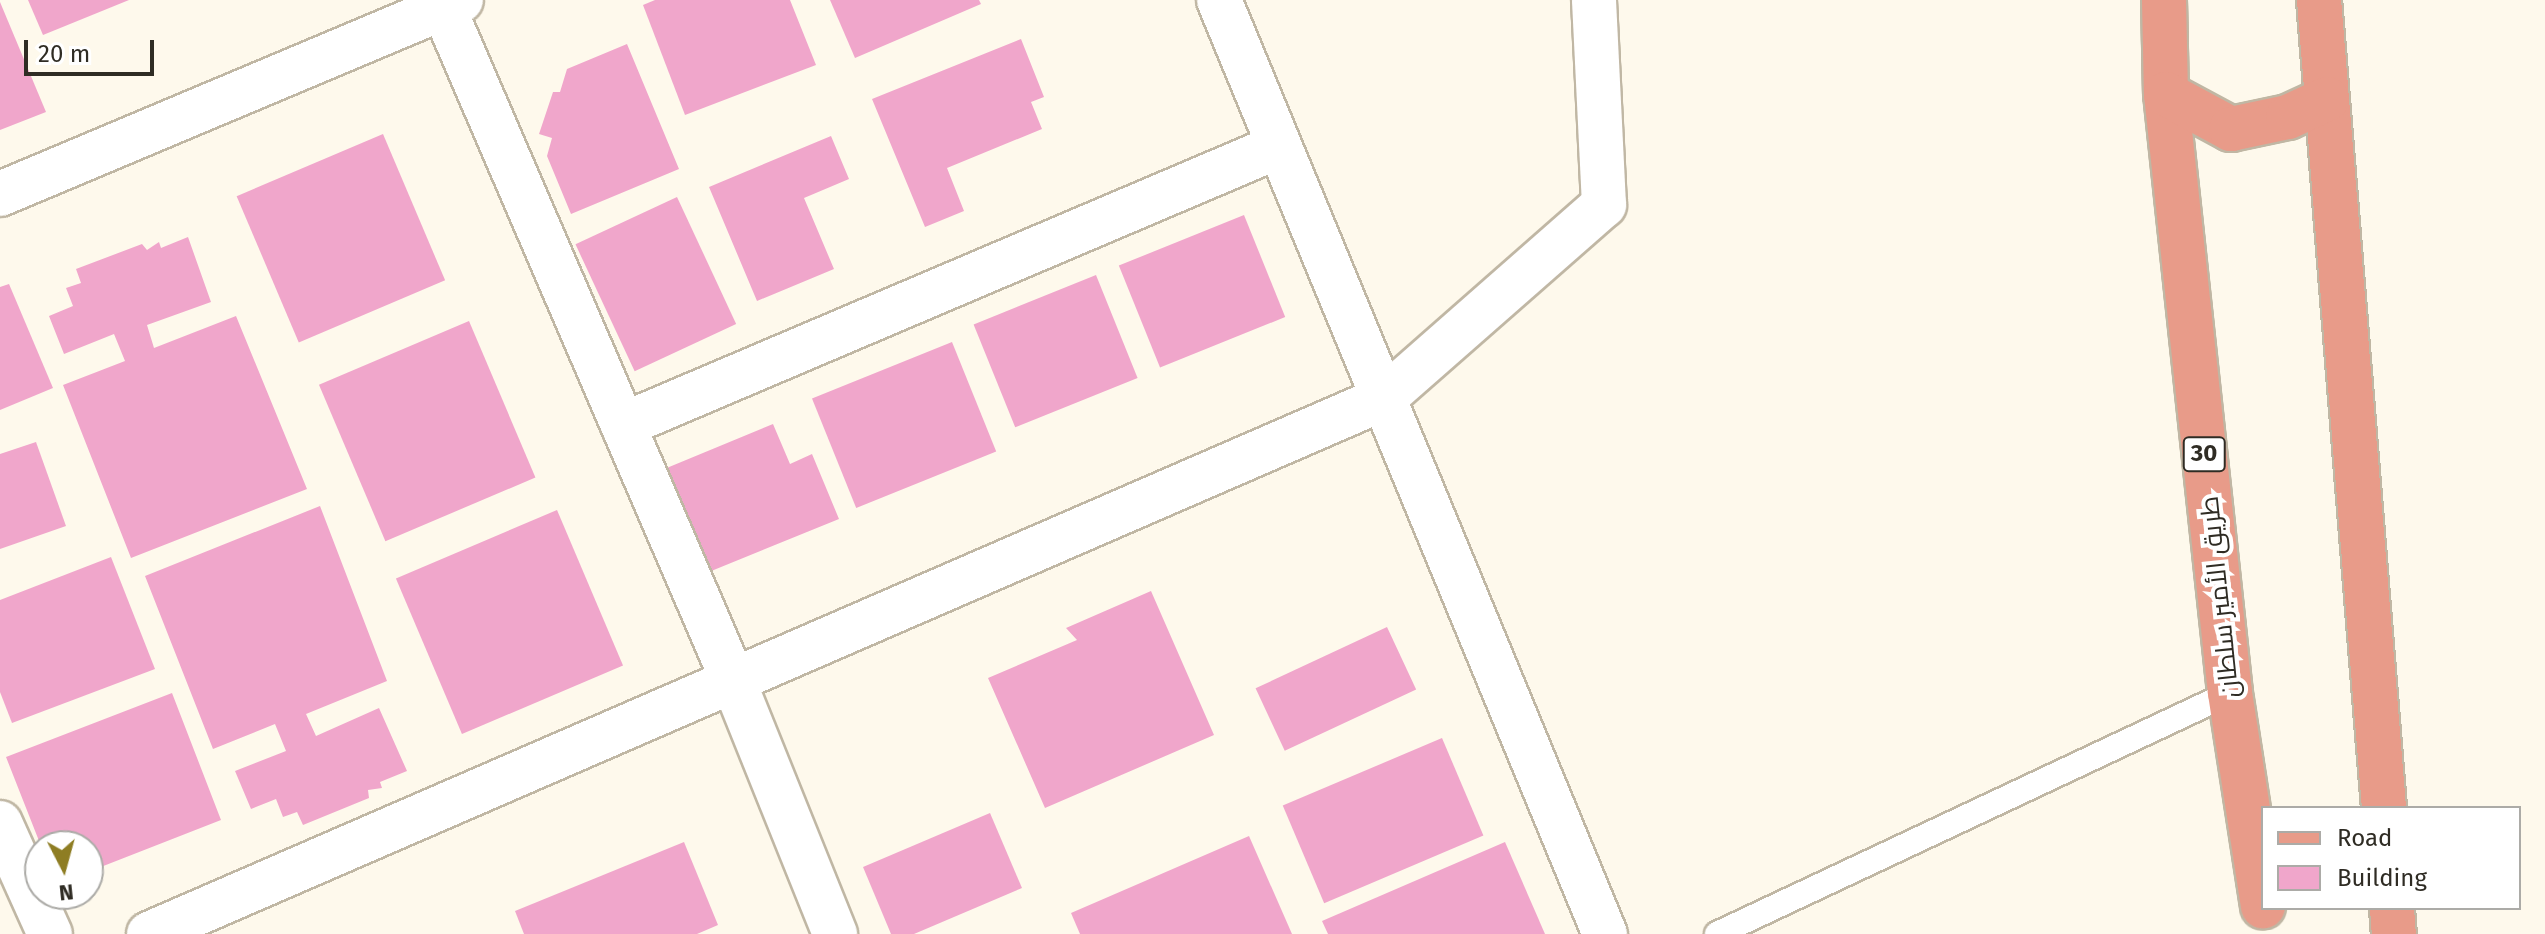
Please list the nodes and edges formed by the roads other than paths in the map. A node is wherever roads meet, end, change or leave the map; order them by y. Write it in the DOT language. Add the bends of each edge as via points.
graph roads {
  1 [pos="1219,0"];
  2 [pos="1594,0"];
  3 [pos="2316,2"];
  4 [pos="448,3"];
  5 [pos="2171,6"];
  6 [pos="2166,94"];
  7 [pos="2327,99"];
  8 [pos="1279,146"];
  9 [pos="0,194"];
  10 [pos="1384,398"];
  11 [pos="623,425"];
  12 [pos="733,680"];
  13 [pos="2230,693"];
  14 [pos="2384,806"];
  15 [pos="0,823"];
  16 [pos="2261,894"];
  17 [pos="2263,910"];
  18 [pos="2392,910"];
  19 [pos="50,934"];
  20 [pos="149,934"];
  21 [pos="835,934"];
  22 [pos="1605,934"];
  23 [pos="1717,934"];
  24 [pos="2267,934"];
  25 [pos="2394,934"];
  1 -- 8 [label="street"];
  2 -- 10 [label="street" via="1604,205"];
  3 -- 7 [label="main road"];
  4 -- 9 [label="street"];
  4 -- 11 [label="street"];
  5 -- 6 [label="main road, طريق الأمير سلطان / 30"];
  6 -- 7 [label="main road" via="2231,129 2288,117"];
  6 -- 13 [label="main road, طريق الأمير سلطان / 30"];
  7 -- 14 [label="main road"];
  8 -- 10 [label="street"];
  8 -- 11 [label="street"];
  10 -- 12 [label="street"];
  10 -- 22 [label="street"];
  11 -- 12 [label="street"];
  12 -- 20 [label="street"];
  12 -- 21 [label="street"];
  13 -- 16 [label="main road, طريق الأمير سلطان / 30"];
  13 -- 23 [label="lane"];
  15 -- 19 [label="street"];
  17 -- 24 [label="main road, طريق الأمير سلطان / 30"];
  18 -- 25 [label="main road"];
}
